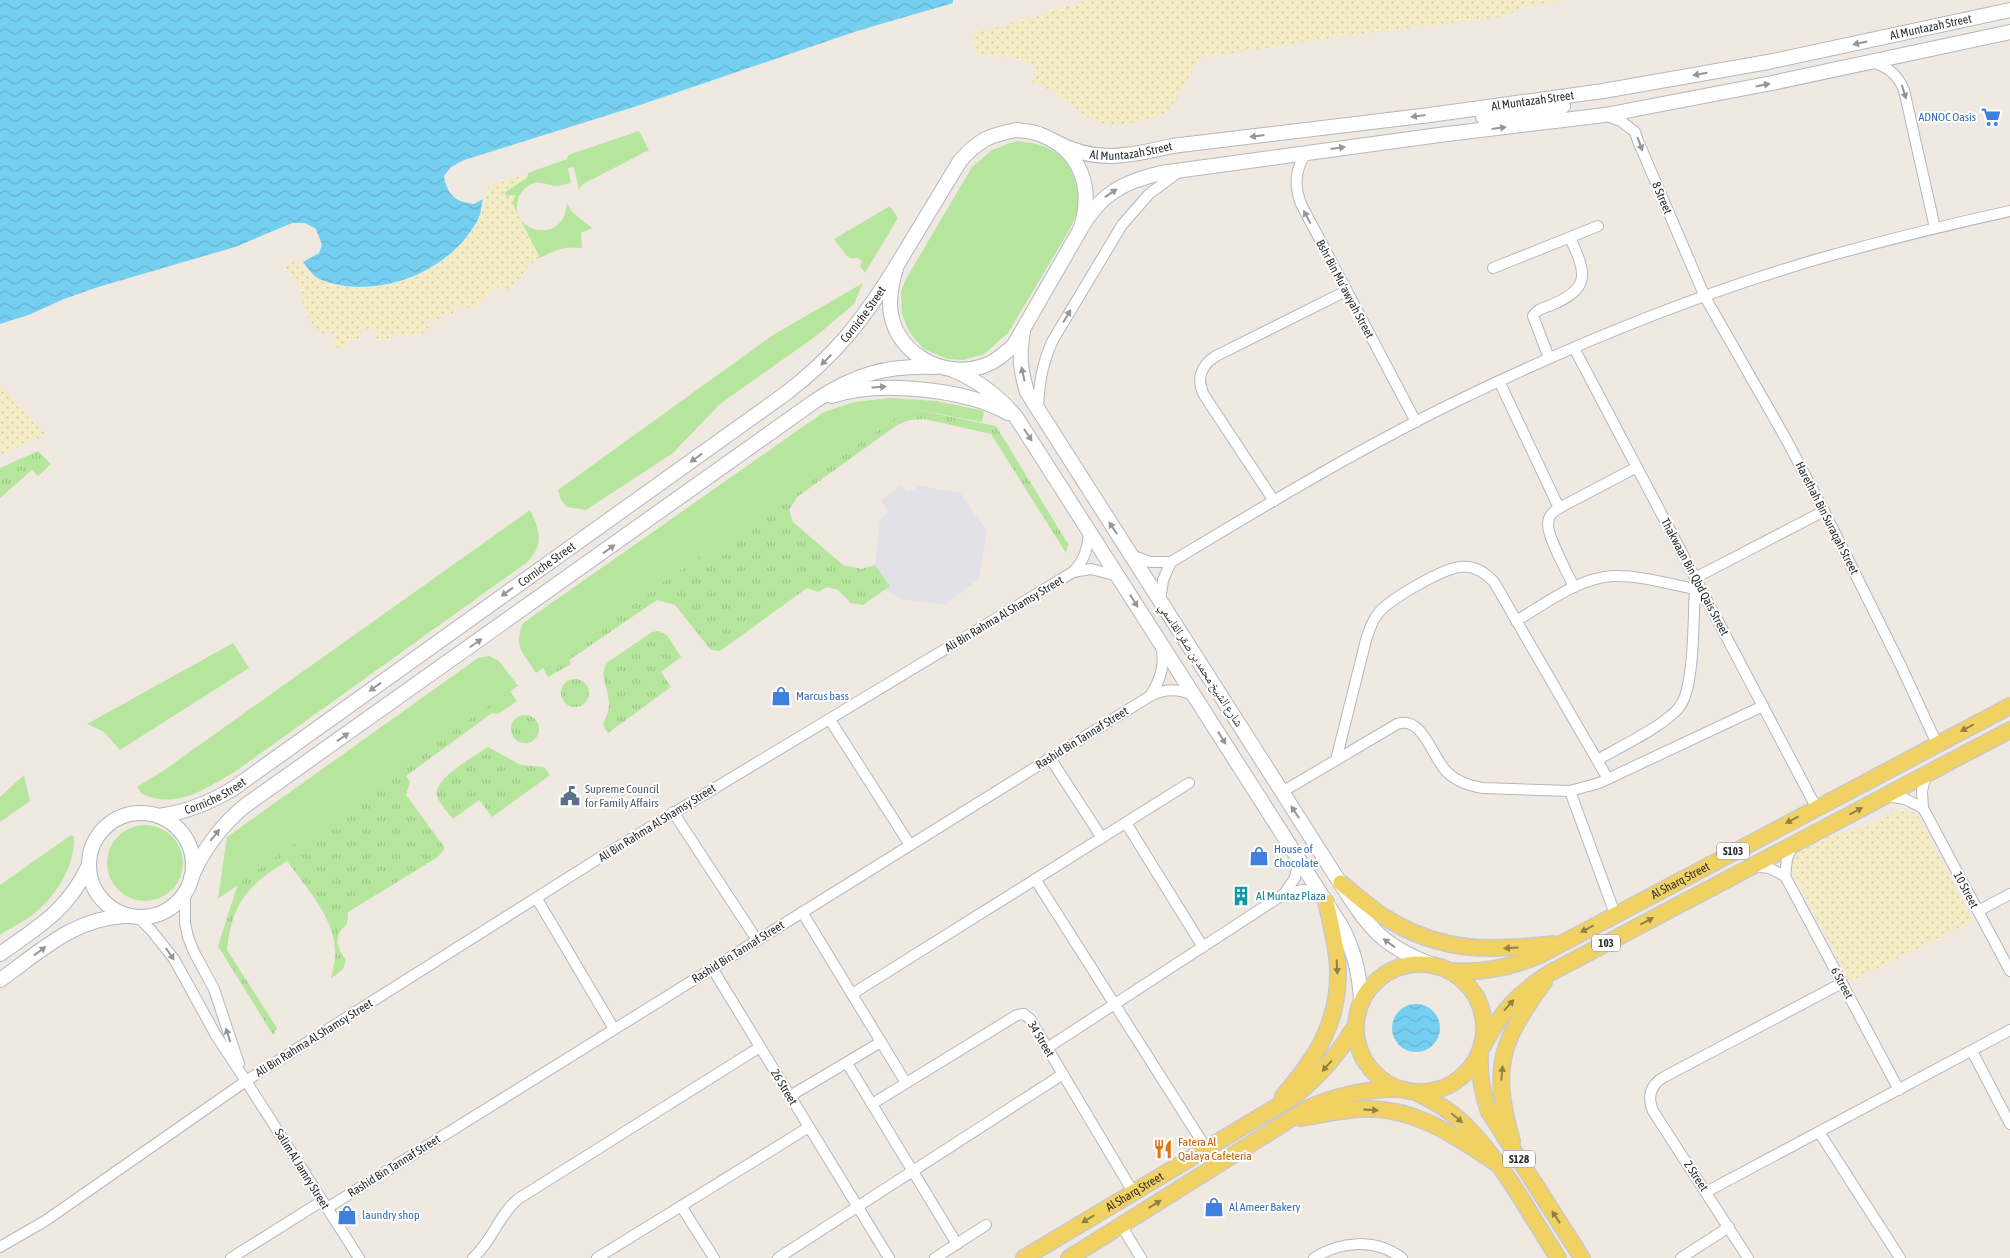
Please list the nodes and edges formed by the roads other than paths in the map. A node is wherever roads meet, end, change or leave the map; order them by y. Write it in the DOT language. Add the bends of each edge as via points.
graph roads {
  1 [pos="2010,10"];
  2 [pos="2010,32"];
  3 [pos="1870,62"];
  4 [pos="1604,91"];
  5 [pos="1604,115"];
  6 [pos="1439,135"];
  7 [pos="1054,141"];
  8 [pos="1306,153"];
  9 [pos="1183,170"];
  10 [pos="2010,211"];
  11 [pos="1598,226"];
  12 [pos="1935,228"];
  13 [pos="1080,230"];
  14 [pos="1570,238"];
  15 [pos="897,266"];
  16 [pos="1493,268"];
  17 [pos="1346,291"];
  18 [pos="1705,297"];
  19 [pos="1023,331"];
  20 [pos="1574,348"];
  21 [pos="1549,358"];
  22 [pos="935,367"];
  23 [pos="953,370"];
  24 [pos="1499,381"];
  25 [pos="815,401"];
  26 [pos="1038,410"];
  27 [pos="1016,417"];
  28 [pos="1416,422"];
  29 [pos="1637,467"];
  30 [pos="1274,501"];
  31 [pos="1559,508"];
  32 [pos="1824,511"];
  33 [pos="1089,530"];
  34 [pos="1130,554"];
  35 [pos="1171,562"];
  36 [pos="1073,572"];
  37 [pos="1118,576"];
  38 [pos="1695,578"];
  39 [pos="1574,587"];
  40 [pos="1698,590"];
  41 [pos="1160,601"];
  42 [pos="1516,621"];
  43 [pos="1160,641"];
  44 [pos="1150,696"];
  45 [pos="1195,696"];
  46 [pos="1763,706"];
  47 [pos="2010,706"];
  48 [pos="830,720"];
  49 [pos="2010,730"];
  50 [pos="1937,744"];
  51 [pos="1050,758"];
  52 [pos="1336,760"];
  53 [pos="1597,760"];
  54 [pos="1895,766"];
  55 [pos="1926,774"];
  56 [pos="1608,779"];
  57 [pos="1189,783"];
  58 [pos="1570,791"];
  59 [pos="1282,792"];
  60 [pos="1883,796"];
  61 [pos="1816,807"];
  62 [pos="1923,808"];
  63 [pos="673,812"];
  64 [pos="159,816"];
  65 [pos="1126,822"];
  66 [pos="1102,838"];
  67 [pos="1794,844"];
  68 [pos="910,845"];
  69 [pos="1299,859"];
  70 [pos="1751,866"];
  71 [pos="88,867"];
  72 [pos="1785,876"];
  73 [pos="191,878"];
  74 [pos="1036,879"];
  75 [pos="1341,884"];
  76 [pos="185,892"];
  77 [pos="1284,894"];
  78 [pos="2010,894"];
  79 [pos="1324,898"];
  80 [pos="537,899"];
  81 [pos="1978,911"];
  82 [pos="802,912"];
  83 [pos="1615,914"];
  84 [pos="134,917"];
  85 [pos="757,940"];
  86 [pos="1560,944"];
  87 [pos="1203,947"];
  88 [pos="0,954"];
  89 [pos="1433,965"];
  90 [pos="712,968"];
  91 [pos="1450,971"];
  92 [pos="2010,971"];
  93 [pos="1550,973"];
  94 [pos="0,980"];
  95 [pos="1842,983"];
  96 [pos="852,994"];
  97 [pos="1361,1002"];
  98 [pos="1115,1004"];
  99 [pos="1355,1026"];
  100 [pos="614,1029"];
  101 [pos="2010,1030"];
  102 [pos="881,1042"];
  103 [pos="760,1047"];
  104 [pos="1047,1048"];
  105 [pos="1482,1049"];
  106 [pos="1972,1051"];
  107 [pos="847,1062"];
  108 [pos="1063,1074"];
  109 [pos="246,1081"];
  110 [pos="906,1083"];
  111 [pos="1399,1089"];
  112 [pos="1899,1090"];
  113 [pos="1416,1093"];
  114 [pos="790,1096"];
  115 [pos="872,1104"];
  116 [pos="1272,1109"];
  117 [pos="1289,1121"];
  118 [pos="2010,1124"];
  119 [pos="808,1127"];
  120 [pos="1819,1132"];
  121 [pos="1206,1148"];
  122 [pos="1516,1154"];
  123 [pos="1496,1163"];
  124 [pos="913,1171"];
  125 [pos="1133,1192"];
  126 [pos="1706,1192"];
  127 [pos="325,1204"];
  128 [pos="681,1206"];
  129 [pos="857,1206"];
  130 [pos="986,1225"];
  131 [pos="1121,1226"];
  132 [pos="1729,1228"];
  133 [pos="957,1244"];
  134 [pos="0,1247"];
  135 [pos="484,1254"];
  136 [pos="231,1258"];
  137 [pos="359,1258"];
  138 [pos="473,1258"];
  139 [pos="597,1258"];
  140 [pos="714,1258"];
  141 [pos="778,1258"];
  142 [pos="889,1258"];
  143 [pos="935,1258"];
  144 [pos="1024,1258"];
  145 [pos="1069,1258"];
  146 [pos="1141,1258"];
  147 [pos="1314,1258"];
  148 [pos="1402,1258"];
  149 [pos="1558,1258"];
  150 [pos="1582,1258"];
  151 [pos="1681,1258"];
  152 [pos="1748,1258"];
  153 [pos="1900,1258"];
  1 -- 4 [label="main road, Al Muntazah Street, one-way" via="1768,62"];
  2 -- 3 [label="main road, Al Muntazah Street"];
  5 -- 3 [label="main road, Al Muntazah Street, one-way"];
  3 -- 12 [label="street, one-way" via="1888,68 1904,90"];
  4 -- 6 [label="main road" via="1553,108 1440,122 1435,130"];
  4 -- 7 [label="main road, Al Muntazah Street, one-way" via="1172,146 1118,156 1085,154"];
  6 -- 5 [label="main road, Al Muntazah Street, one-way"];
  5 -- 18 [label="street, 8 Street, one-way" via="1621,121 1636,132"];
  8 -- 6 [label="main road, Al Muntazah Street, one-way"];
  7 -- 13 [label="main road" via="1073,158 1084,181 1086,214"];
  7 -- 15 [label="main road, Al Muntazah Street" via="1038,133 1016,130 981,140 960,160"];
  8 -- 9 [label="main road, Al Muntazah Street"];
  17 -- 8 [label="street, Bshr Bin Mu'awyah Street, one-way" via="1297,194 1296,172"];
  13 -- 9 [label="main road, Al Muntazah Street, one-way" via="1090,212 1122,186 1142,178"];
  26 -- 9 [label="street, one-way" via="1040,374 1045,356 1111,242 1139,204"];
  10 -- 12 [label="street"];
  11 -- 14 [label="street"];
  12 -- 18 [label="street" via="1817,260"];
  13 -- 19 [label="main road"];
  14 -- 16 [label="street"];
  14 -- 21 [label="street" via="1582,266 1579,286 1570,296 1533,316"];
  15 -- 22 [label="main road" via="891,285 890,305 894,324 918,357"];
  15 -- 64 [label="main road, Corniche Street, one-way" via="875,302 843,343 786,394 234,788 205,804"];
  17 -- 28 [label="street, Bshr Bin Mu'awyah Street"];
  17 -- 30 [label="street" via="1216,356 1201,373 1204,396"];
  18 -- 20 [label="street"];
  18 -- 32 [label="street, Harethah Bin Suraqah Street"];
  19 -- 23 [label="main road" via="1001,357 970,370"];
  26 -- 19 [label="main road, شارع الشيخ محمد بن صقر القاسمي, one-way" via="1027,392 1021,372"];
  20 -- 21 [label="street"];
  20 -- 29 [label="street, Thakwaan Bin Qbd Qais Street"];
  21 -- 24 [label="street"];
  22 -- 23 [label="main road, Corniche Street"];
  22 -- 25 [label="main road, Corniche Street" via="909,366 876,371 836,387"];
  23 -- 27 [label="main road, شارع الشيخ محمد بن صقر القاسمي" via="990,389"];
  24 -- 28 [label="street"];
  24 -- 31 [label="street"];
  25 -- 27 [label="main road, one-way" via="861,389 909,388 980,401"];
  73 -- 25 [label="main road, Corniche Street, one-way" via="219,830 246,805"];
  34 -- 26 [label="main road, شارع الشيخ محمد بن صقر القاسمي, one-way"];
  27 -- 33 [label="main road, شارع الشيخ محمد بن صقر القاسمي, one-way"];
  28 -- 30 [label="street"];
  29 -- 31 [label="street"];
  29 -- 38 [label="street, Thakwaan Bin Qbd Qais Street"];
  30 -- 35 [label="street"];
  31 -- 39 [label="street" via="1550,515 1547,526"];
  32 -- 38 [label="street"];
  32 -- 50 [label="street, Harethah Bin Suraqah Street"];
  33 -- 36 [label="street, Ali Bin Rahma Al Shamsy Street" via="1084,558"];
  33 -- 37 [label="main road, شارع الشيخ محمد بن صقر القاسمي"];
  34 -- 35 [label="street" via="1150,562"];
  34 -- 41 [label="main road, شارع الشيخ محمد بن صقر القاسمي"];
  35 -- 41 [label="street" via="1163,580"];
  36 -- 37 [label="street, Ali Bin Rahma Al Shamsy Street" via="1091,569"];
  36 -- 48 [label="street, Ali Bin Rahma Al Shamsy Street"];
  37 -- 43 [label="main road, شارع الشيخ محمد بن صقر القاسمي, one-way"];
  38 -- 40 [label="street, Thakwaan Bin Qbd Qais Street"];
  39 -- 40 [label="street" via="1599,578 1626,576"];
  39 -- 42 [label="street"];
  40 -- 46 [label="street, Thakwaan Bin Qbd Qais Street"];
  40 -- 53 [label="street" via="1690,678 1685,698 1669,717"];
  41 -- 59 [label="main road, شارع الشيخ محمد بن صقر القاسمي"];
  42 -- 52 [label="street" via="1494,582 1479,570 1469,567 1450,569 1386,604 1370,627"];
  42 -- 53 [label="street"];
  43 -- 44 [label="street" via="1162,670"];
  43 -- 45 [label="main road, شارع الشيخ محمد بن صقر القاسمي"];
  44 -- 45 [label="street, Rashid Bin Tannaf Street" via="1167,690"];
  44 -- 51 [label="street, Rashid Bin Tannaf Street"];
  45 -- 69 [label="main road, شارع الشيخ محمد بن صقر القاسمي, one-way"];
  46 -- 56 [label="street"];
  46 -- 61 [label="street, Thakwaan Bin Qbd Qais Street"];
  47 -- 50 [label="main road, Al Sharq Street / S103, one-way"];
  48 -- 63 [label="street, Ali Bin Rahma Al Shamsy Street"];
  48 -- 68 [label="street"];
  49 -- 55 [label="main road, Al Sharq Street / S103"];
  50 -- 54 [label="main road, Al Sharq Street / S103"];
  51 -- 66 [label="street"];
  51 -- 68 [label="street, Rashid Bin Tannaf Street"];
  52 -- 58 [label="street" via="1397,724 1407,722 1417,727 1447,772 1470,786"];
  52 -- 59 [label="street"];
  53 -- 56 [label="street"];
  54 -- 60 [label="main road" via="1874,783 1874,792"];
  54 -- 61 [label="main road, Al Sharq Street / S103"];
  55 -- 60 [label="main road, Al Sharq Street / S103"];
  55 -- 62 [label="street"];
  56 -- 58 [label="street"];
  57 -- 65 [label="street"];
  58 -- 83 [label="street"];
  75 -- 59 [label="main road, شارع الشيخ محمد بن صقر القاسمي, one-way"];
  60 -- 62 [label="street" via="1905,799"];
  67 -- 60 [label="main road, Al Sharq Street / S103, one-way"];
  61 -- 83 [label="main road, Al Sharq Street / S103, one-way"];
  62 -- 81 [label="street, 10 Street"];
  63 -- 80 [label="street, Ali Bin Rahma Al Shamsy Street"];
  63 -- 85 [label="street"];
  64 -- 71 [label="main road" via="126,814 110,822 97,835"];
  64 -- 73 [label="main road" via="183,834 193,862"];
  65 -- 66 [label="street"];
  65 -- 87 [label="street"];
  66 -- 74 [label="street"];
  67 -- 70 [label="main road, Al Sharq Street / S103"];
  67 -- 72 [label="street"];
  68 -- 82 [label="street, Rashid Bin Tannaf Street"];
  69 -- 77 [label="street" via="1295,878"];
  69 -- 79 [label="main road, شارع الشيخ محمد بن صقر القاسمي"];
  70 -- 72 [label="street" via="1769,868"];
  93 -- 70 [label="main road, Al Sharq Street / 103, one-way"];
  71 -- 84 [label="main road" via="100,899 114,910"];
  71 -- 88 [label="main road" via="70,898 58,911"];
  72 -- 95 [label="street, 6 Street"];
  73 -- 76 [label="main road"];
  74 -- 96 [label="street"];
  74 -- 98 [label="street"];
  86 -- 75 [label="main road, one-way" via="1487,949 1434,940 1386,918"];
  89 -- 75 [label="main road, شارع الشيخ محمد بن صقر القاسمي, one-way" via="1388,943 1370,926"];
  76 -- 84 [label="main road" via="165,911"];
  109 -- 76 [label="street, Salim Al Jamry Street, one-way" via="214,989 188,938"];
  77 -- 79 [label="street" via="1303,890"];
  77 -- 87 [label="street"];
  78 -- 81 [label="street"];
  79 -- 97 [label="main road, شارع الشيخ محمد بن صقر القاسمي" via="1354,955"];
  79 -- 116 [label="main road, one-way" via="1338,969 1333,1014 1315,1056"];
  80 -- 100 [label="street"];
  80 -- 109 [label="street, Ali Bin Rahma Al Shamsy Street"];
  81 -- 92 [label="street, 10 Street"];
  82 -- 85 [label="street, Rashid Bin Tannaf Street"];
  82 -- 96 [label="street"];
  83 -- 86 [label="main road, Al Sharq Street / S103, one-way"];
  94 -- 84 [label="main road, one-way" via="74,928 110,917"];
  84 -- 109 [label="street, Salim Al Jamry Street, one-way" via="151,930 174,959 217,1037"];
  85 -- 90 [label="street, Rashid Bin Tannaf Street"];
  86 -- 91 [label="main road, Al Sharq Street / S103" via="1518,964 1496,970"];
  87 -- 98 [label="street"];
  89 -- 91 [label="main road"];
  89 -- 97 [label="main road" via="1398,967 1370,987"];
  90 -- 100 [label="street, Rashid Bin Tannaf Street"];
  90 -- 103 [label="street, 26 Street"];
  91 -- 105 [label="main road" via="1476,994 1483,1011"];
  105 -- 93 [label="main road, Al Sharq Street / 103, one-way" via="1504,1011 1518,996"];
  122 -- 93 [label="main road, one-way" via="1501,1094 1505,1049 1513,1028"];
  95 -- 112 [label="street, 6 Street"];
  95 -- 126 [label="street, 2 Street" via="1658,1080 1651,1091 1653,1111"];
  96 -- 102 [label="street"];
  97 -- 99 [label="main road"];
  98 -- 104 [label="street"];
  98 -- 121 [label="street"];
  99 -- 111 [label="main road" via="1363,1058 1378,1076"];
  99 -- 116 [label="main road, Al Sharq Street, one-way" via="1343,1047 1317,1077"];
  100 -- 127 [label="street, Rashid Bin Tannaf Street"];
  101 -- 106 [label="street"];
  102 -- 107 [label="street"];
  102 -- 110 [label="street"];
  103 -- 114 [label="street, 26 Street"];
  103 -- 135 [label="street" via="518,1199 505,1212"];
  104 -- 108 [label="street, 34 Street"];
  104 -- 110 [label="street, 34 Street" via="1028,1016 1020,1014"];
  105 -- 113 [label="main road" via="1467,1072 1448,1087"];
  105 -- 122 [label="main road, S128" via="1479,1072 1482,1092 1499,1129"];
  106 -- 112 [label="street"];
  106 -- 118 [label="street"];
  107 -- 114 [label="street"];
  107 -- 115 [label="street"];
  108 -- 124 [label="street"];
  108 -- 125 [label="street, 34 Street"];
  109 -- 127 [label="street, Salim Al Jamry Street"];
  109 -- 134 [label="street, Ali Bin Rahma Al Shamsy Street" via="45,1221"];
  110 -- 115 [label="street, 34 Street"];
  111 -- 113 [label="main road"];
  111 -- 117 [label="main road, Al Sharq Street" via="1375,1089 1337,1097 1308,1108"];
  112 -- 120 [label="street"];
  113 -- 123 [label="main road, S128, one-way" via="1435,1102 1463,1123"];
  114 -- 119 [label="street, 26 Street"];
  115 -- 124 [label="street"];
  116 -- 121 [label="main road, Al Sharq Street"];
  117 -- 123 [label="main road, one-way" via="1361,1109 1390,1111 1418,1117 1440,1127"];
  131 -- 117 [label="main road, Al Sharq Street, one-way"];
  119 -- 128 [label="street"];
  119 -- 129 [label="street, 26 Street"];
  120 -- 126 [label="street"];
  120 -- 153 [label="street"];
  121 -- 125 [label="main road, Al Sharq Street"];
  150 -- 122 [label="main road, S128, one-way"];
  123 -- 149 [label="main road, S128"];
  124 -- 129 [label="street"];
  124 -- 133 [label="street"];
  125 -- 144 [label="main road, Al Sharq Street, one-way"];
  126 -- 132 [label="street, 2 Street"];
  127 -- 136 [label="street, Rashid Bin Tannaf Street"];
  127 -- 137 [label="street, Salim Al Jamry Street"];
  128 -- 139 [label="street"];
  128 -- 140 [label="street"];
  129 -- 141 [label="street"];
  129 -- 142 [label="street, 26 Street"];
  130 -- 133 [label="street"];
  131 -- 145 [label="main road, Al Sharq Street"];
  131 -- 146 [label="street"];
  132 -- 151 [label="street"];
  132 -- 152 [label="street, 2 Street"];
  133 -- 143 [label="street"];
  135 -- 138 [label="street"];
  147 -- 148 [label="street" via="1338,1246 1355,1244 1388,1249"];
}
